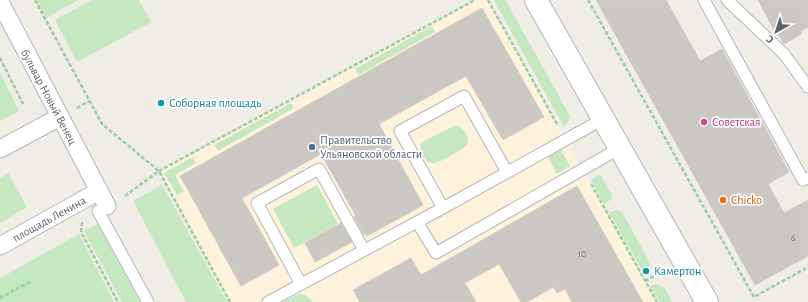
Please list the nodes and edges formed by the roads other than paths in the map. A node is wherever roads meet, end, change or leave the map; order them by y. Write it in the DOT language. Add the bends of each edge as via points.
graph roads {
  1 [pos="536,0"];
  2 [pos="704,0"];
  3 [pos="727,0"];
  4 [pos="0,2"];
  5 [pos="808,87"];
  6 [pos="60,117"];
  7 [pos="603,119"];
  8 [pos="620,148"];
  9 [pos="0,149"];
  10 [pos="507,172"];
  11 [pos="808,178"];
  12 [pos="99,191"];
  13 [pos="443,208"];
  14 [pos="103,209"];
  15 [pos="417,222"];
  16 [pos="0,246"];
  17 [pos="364,250"];
  18 [pos="301,284"];
  19 [pos="148,302"];
  20 [pos="268,302"];
  21 [pos="707,302"];
  1 -- 7 [label="street"];
  2 -- 11 [label="lane" via="803,180"];
  3 -- 5 [label="lane" via="784,54"];
  4 -- 6 [label="street, бульвар Новый Венец"];
  6 -- 9 [label="street"];
  6 -- 12 [label="street, бульвар Новый Венец"];
  7 -- 8 [label="street"];
  7 -- 10 [label="lane"];
  8 -- 15 [label="lane" via="436,253"];
  8 -- 21 [label="street"];
  10 -- 13 [label="lane"];
  10 -- 13 [label="lane" via="464,96 400,131"];
  12 -- 14 [label="street, бульвар Новый Венец"];
  12 -- 16 [label="street, площадь Ленина"];
  13 -- 15 [label="lane"];
  14 -- 19 [label="lane"];
  15 -- 17 [label="lane"];
  17 -- 18 [label="lane"];
  17 -- 18 [label="lane" via="319,169 257,203"];
  18 -- 20 [label="lane"];
}
